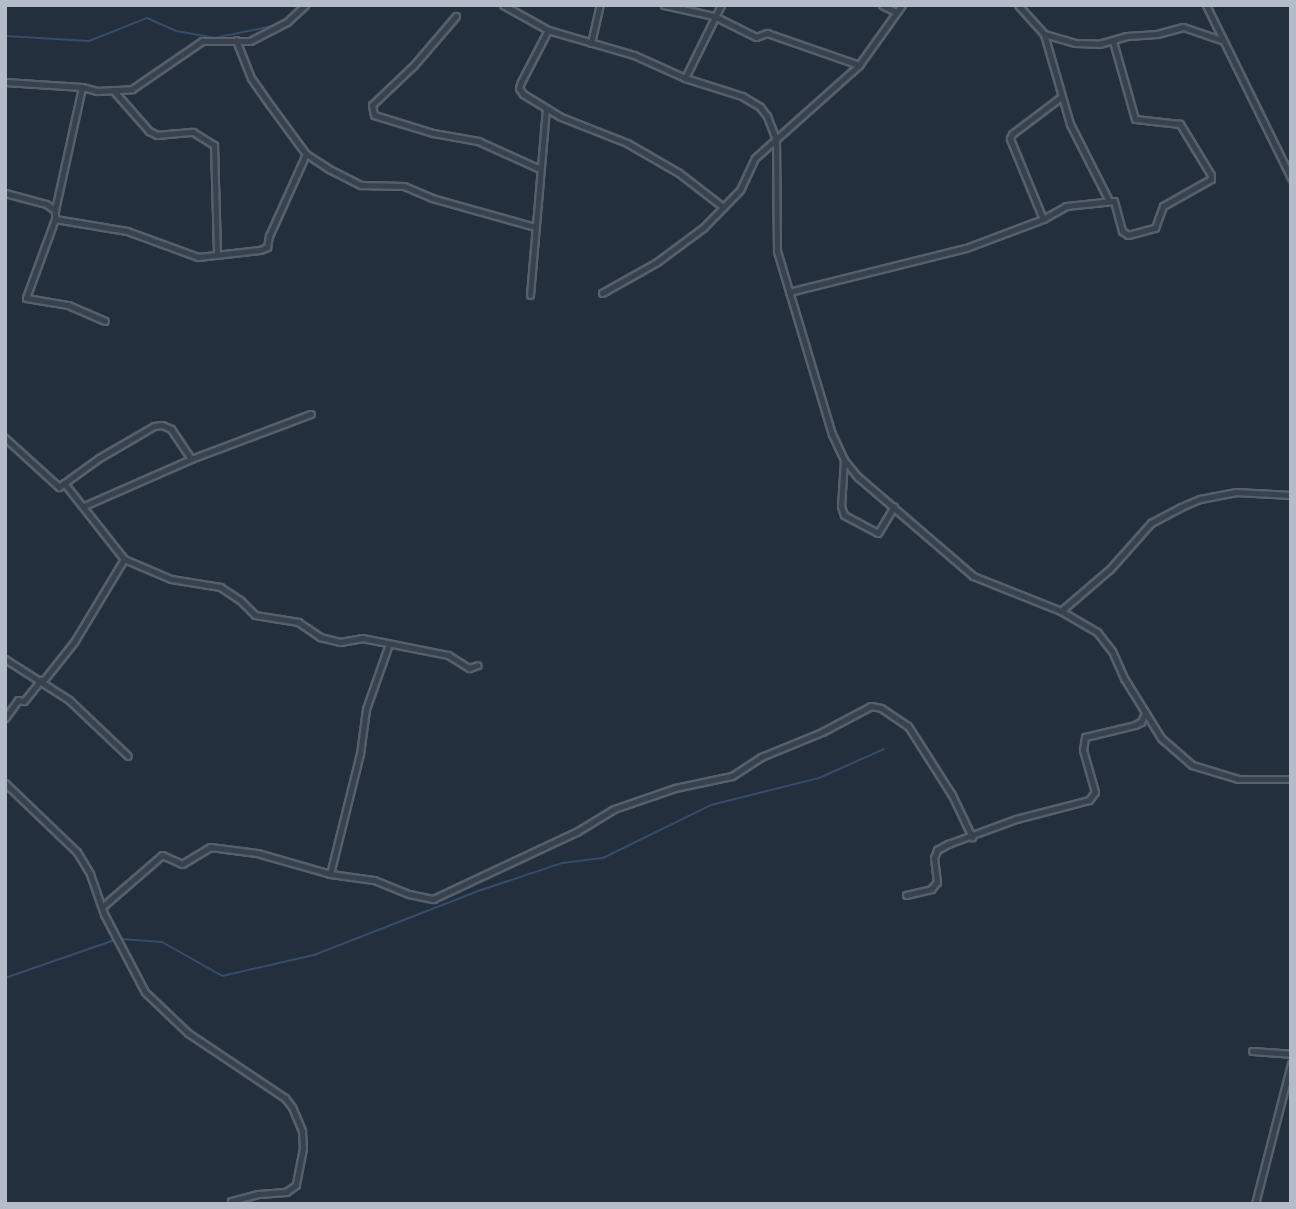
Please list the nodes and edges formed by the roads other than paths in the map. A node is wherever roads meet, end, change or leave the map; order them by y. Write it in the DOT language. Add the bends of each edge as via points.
graph roads {
  1 [pos="305,5"];
  2 [pos="503,5"];
  3 [pos="600,5"];
  4 [pos="664,5"];
  5 [pos="721,5"];
  6 [pos="882,5"];
  7 [pos="902,5"];
  8 [pos="1018,5"];
  9 [pos="1206,5"];
  10 [pos="897,12"];
  11 [pos="456,16"];
  12 [pos="714,16"];
  13 [pos="548,30"];
  14 [pos="1044,34"];
  15 [pos="236,40"];
  16 [pos="1221,40"];
  17 [pos="1113,41"];
  18 [pos="591,43"];
  19 [pos="859,65"];
  20 [pos="685,78"];
  21 [pos="5,82"];
  22 [pos="82,87"];
  23 [pos="113,90"];
  24 [pos="1061,97"];
  25 [pos="546,109"];
  26 [pos="776,139"];
  27 [pos="306,154"];
  28 [pos="540,169"];
  29 [pos="1291,178"];
  30 [pos="5,193"];
  31 [pos="1108,200"];
  32 [pos="723,207"];
  33 [pos="55,210"];
  34 [pos="55,219"];
  35 [pos="1043,219"];
  36 [pos="536,227"];
  37 [pos="216,255"];
  38 [pos="789,292"];
  39 [pos="602,293"];
  40 [pos="530,295"];
  41 [pos="105,321"];
  42 [pos="311,414"];
  43 [pos="5,438"];
  44 [pos="191,459"];
  45 [pos="844,460"];
  46 [pos="64,483"];
  47 [pos="1291,495"];
  48 [pos="84,506"];
  49 [pos="894,506"];
  50 [pos="124,559"];
  51 [pos="1061,611"];
  52 [pos="389,644"];
  53 [pos="5,659"];
  54 [pos="478,665"];
  55 [pos="42,681"];
  56 [pos="1146,713"];
  57 [pos="5,718"];
  58 [pos="128,755"];
  59 [pos="1291,779"];
  60 [pos="5,783"];
  61 [pos="972,837"];
  62 [pos="330,874"];
  63 [pos="906,895"];
  64 [pos="102,907"];
  65 [pos="1252,1051"];
  66 [pos="1291,1054"];
  67 [pos="1291,1064"];
  68 [pos="230,1204"];
  69 [pos="1255,1204"];
  1 -- 15 [label="street" via="286,22 250,41"];
  2 -- 13 [label="street"];
  3 -- 18 [label="street"];
  4 -- 12 [label="street"];
  5 -- 12 [label="street"];
  6 -- 10 [label="street"];
  7 -- 10 [label="street"];
  8 -- 14 [label="street"];
  9 -- 16 [label="street"];
  10 -- 19 [label="street"];
  11 -- 28 [label="street" via="372,104 374,115 478,141"];
  12 -- 19 [label="street" via="755,37 767,33"];
  12 -- 20 [label="street"];
  13 -- 18 [label="street"];
  13 -- 25 [label="street" via="519,88"];
  14 -- 17 [label="street" via="1075,43"];
  14 -- 24 [label="street"];
  15 -- 23 [label="street" via="202,41 132,89"];
  15 -- 27 [label="street" via="251,78"];
  16 -- 17 [label="street" via="1183,27"];
  16 -- 29 [label="street"];
  17 -- 31 [label="street" via="1135,119 1180,124 1211,179 1163,206 1155,228 1128,235 1119,225 1114,201"];
  18 -- 20 [label="street" via="634,55"];
  19 -- 26 [label="street"];
  20 -- 26 [label="street" via="753,102 767,116"];
  21 -- 22 [label="street"];
  22 -- 23 [label="street"];
  22 -- 33 [label="street"];
  23 -- 37 [label="street" via="149,131 157,135 193,132 214,145"];
  24 -- 31 [label="street"];
  24 -- 35 [label="street" via="1010,139"];
  25 -- 28 [label="street"];
  25 -- 32 [label="street" via="627,143 679,173"];
  26 -- 32 [label="street" via="755,159 748,178"];
  26 -- 38 [label="street" via="775,231"];
  27 -- 36 [label="street" via="361,184 404,186"];
  27 -- 37 [label="street" via="267,247"];
  28 -- 36 [label="street"];
  30 -- 33 [label="street"];
  31 -- 35 [label="street" via="1066,206"];
  32 -- 39 [label="street" via="657,262"];
  33 -- 34 [label="street"];
  34 -- 37 [label="street" via="127,231 198,257"];
  34 -- 41 [label="street" via="26,298 68,305"];
  35 -- 38 [label="street" via="966,248"];
  36 -- 40 [label="street"];
  38 -- 45 [label="street"];
  42 -- 44 [label="street"];
  43 -- 46 [label="street" via="59,487"];
  44 -- 46 [label="street" via="171,429 162,425 120,445"];
  44 -- 48 [label="street"];
  45 -- 49 [label="street"];
  45 -- 49 [label="street" via="844,515 878,533"];
  46 -- 48 [label="street"];
  47 -- 51 [label="street" via="1236,492 1181,507 1151,523 1110,569"];
  48 -- 50 [label="street"];
  49 -- 51 [label="street" via="973,576"];
  50 -- 52 [label="street" via="170,579 220,587 255,615 298,622 320,637"];
  50 -- 55 [label="street" via="74,642"];
  51 -- 56 [label="street" via="1097,632 1112,650"];
  52 -- 54 [label="street" via="448,655 469,668"];
  52 -- 62 [label="street" via="366,709"];
  53 -- 55 [label="street"];
  55 -- 57 [label="street" via="24,701 18,700"];
  55 -- 58 [label="street"];
  56 -- 59 [label="street" via="1170,748 1192,765 1238,779"];
  56 -- 61 [label="street" via="1135,725 1085,737 1083,750 1095,792 1089,800 1016,819"];
  60 -- 64 [label="street" via="77,852"];
  61 -- 62 [label="street" via="952,795 908,726 871,706 761,757 732,776 675,788 614,809 578,831 432,899 374,880"];
  61 -- 63 [label="street" via="937,850 937,882 931,889"];
  62 -- 64 [label="street" via="257,853 210,847 182,864 162,855"];
  64 -- 68 [label="street" via="145,992 188,1034 285,1098 299,1119 303,1148 296,1185 286,1192 258,1194"];
  65 -- 66 [label="street"];
  67 -- 69 [label="street"];
}
